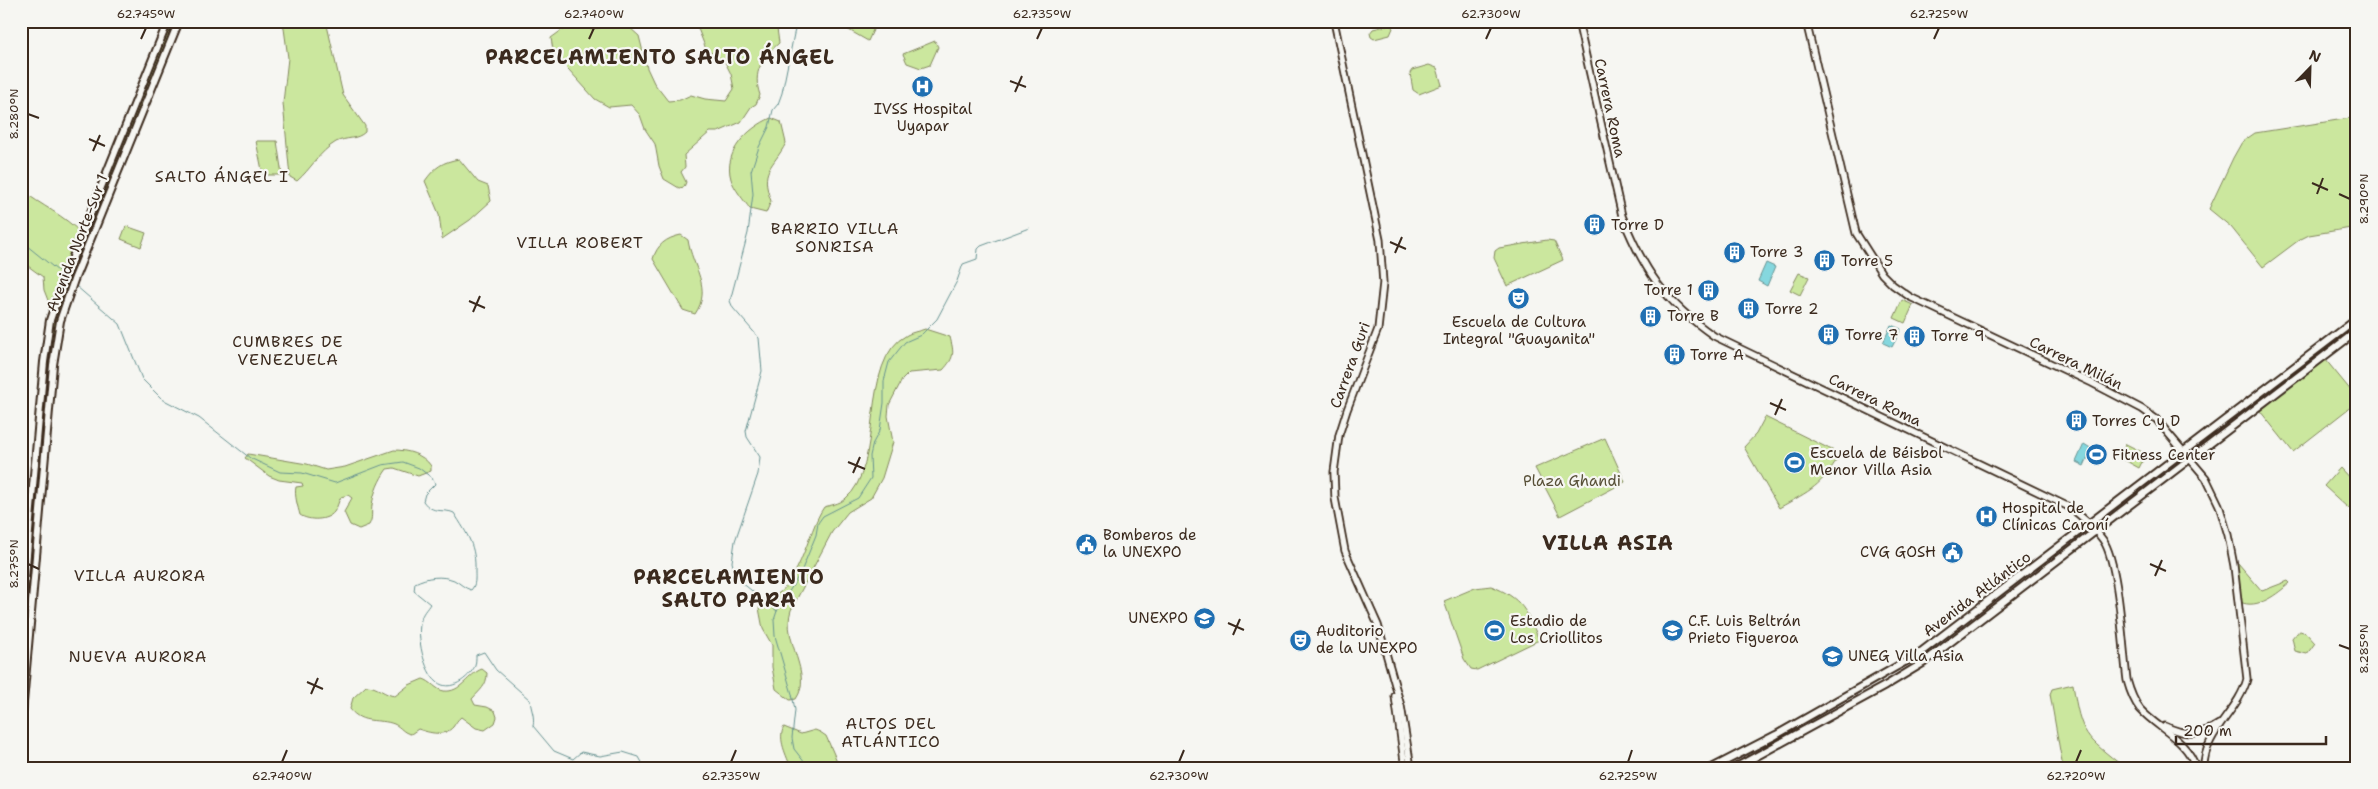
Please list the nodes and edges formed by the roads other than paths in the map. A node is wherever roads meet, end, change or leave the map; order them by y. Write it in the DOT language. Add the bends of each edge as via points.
graph roads {
  1 [pos="168,21"];
  2 [pos="179,21"];
  3 [pos="1334,21"];
  4 [pos="1578,21"];
  5 [pos="1806,21"];
  6 [pos="2357,318"];
  7 [pos="2357,331"];
  8 [pos="2184,452"];
  9 [pos="2190,460"];
  10 [pos="2089,524"];
  11 [pos="2094,530"];
  12 [pos="21,622"];
  13 [pos="1394,681"];
  14 [pos="2223,721"];
  15 [pos="2157,723"];
  16 [pos="21,725"];
  17 [pos="1405,768"];
  18 [pos="1411,768"];
  19 [pos="1712,768"];
  20 [pos="1735,768"];
  21 [pos="2196,768"];
  22 [pos="2204,768"];
  1 -- 12 [label="main road, Avenida Norte-Sur 1" via="60,289 45,348"];
  2 -- 16 [label="main road, Avenida Norte-Sur 1" via="60,321 53,365"];
  3 -- 13 [label="street, Carrera Guri" via="1380,240 1382,277 1378,328 1339,435 1334,472 1335,498 1345,551 1378,625"];
  4 -- 10 [label="street, Carrera Roma" via="1622,216 1633,245 1672,303 1714,336 2067,506"];
  5 -- 8 [label="street, Carrera Milán" via="1856,233 1882,274 1910,297 2142,409"];
  6 -- 8 [label="main road, Avenida Atlántico"];
  7 -- 9 [label="main road, Avenida Atlántico"];
  8 -- 9 [label="street, Carrera Milán"];
  8 -- 10 [label="main road, Avenida Atlántico"];
  9 -- 11 [label="main road, Avenida Atlántico"];
  9 -- 14 [label="street, Carrera Milán" via="2206,478 2228,535 2246,664 2244,692"];
  10 -- 11 [label="street, Carrera Roma"];
  10 -- 19 [label="main road, Avenida Atlántico" via="1917,655"];
  11 -- 15 [label="street, Carrera Roma" via="2104,540 2114,570 2127,680 2132,696 2140,709"];
  11 -- 20 [label="main road, Avenida Atlántico" via="1923,663"];
  13 -- 17 [label="street, Carrera Guri"];
  13 -- 18 [label="street, Carrera Guri"];
  14 -- 15 [label="street" via="2209,731 2190,734"];
  14 -- 22 [label="street, Carrera Milán" via="2210,742"];
  15 -- 21 [label="street, Carrera Roma" via="2181,743 2192,756"];
}
